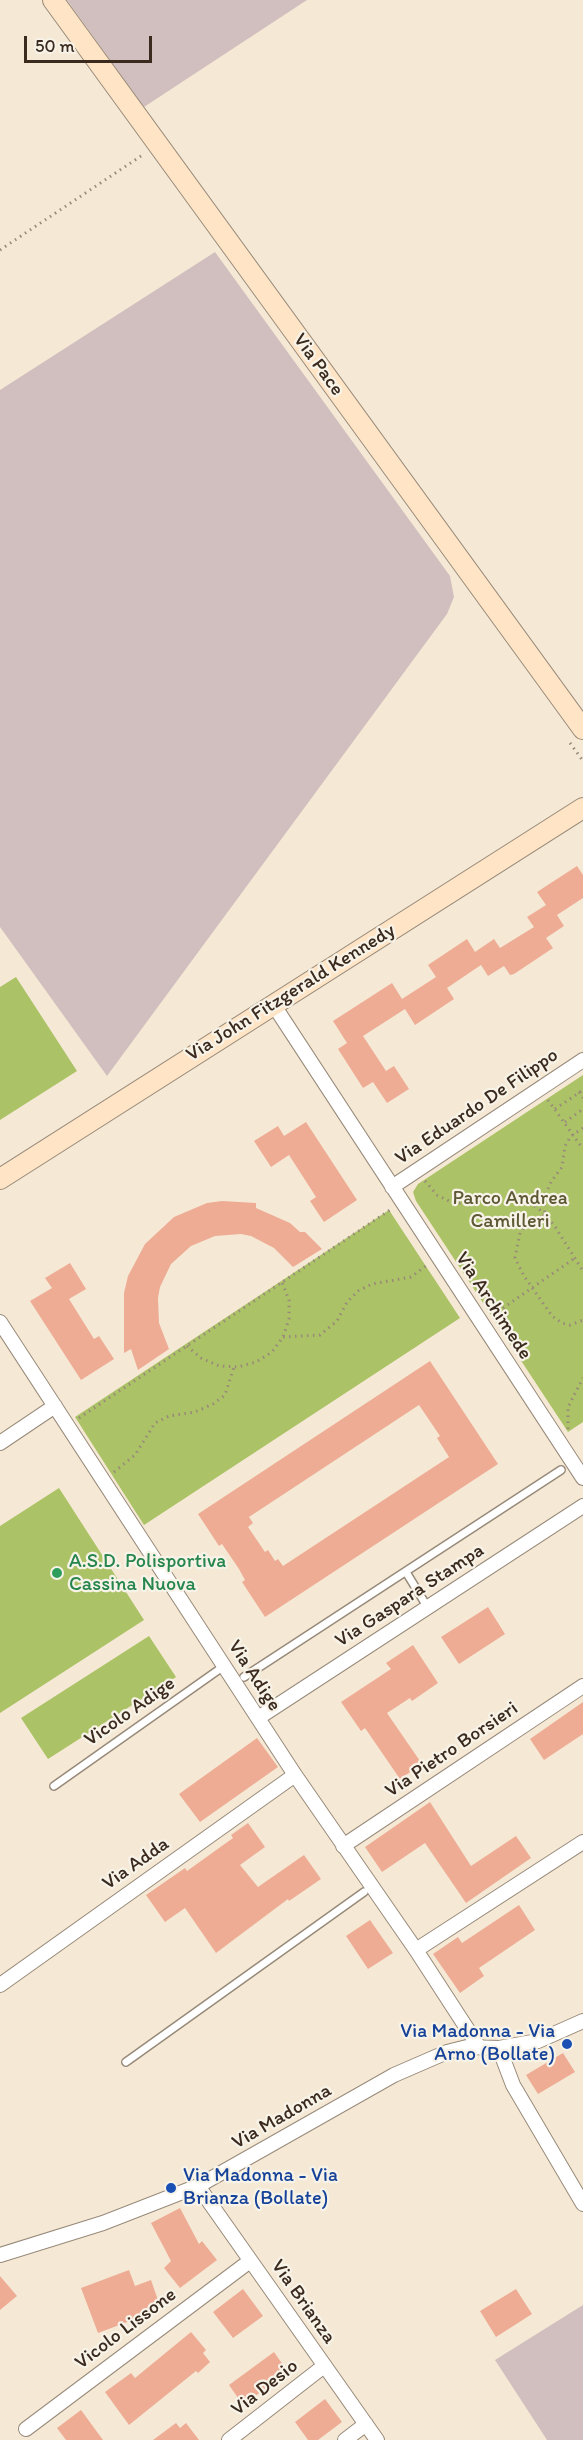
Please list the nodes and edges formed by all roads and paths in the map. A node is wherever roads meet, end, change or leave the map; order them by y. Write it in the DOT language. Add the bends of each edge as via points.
graph roads {
  1 [pos="53,0"];
  2 [pos="158,144"];
  3 [pos="0,250"];
  4 [pos="583,729"];
  5 [pos="583,808"];
  6 [pos="273,1004"];
  7 [pos="583,1060"];
  8 [pos="581,1091"];
  9 [pos="546,1096"];
  10 [pos="583,1098"];
  11 [pos="555,1109"];
  12 [pos="583,1109"];
  13 [pos="564,1122"];
  14 [pos="583,1128"];
  15 [pos="573,1135"];
  16 [pos="583,1148"];
  17 [pos="423,1177"];
  18 [pos="0,1179"];
  19 [pos="392,1187"];
  20 [pos="403,1203"];
  21 [pos="545,1215"];
  22 [pos="438,1258"];
  23 [pos="575,1258"];
  24 [pos="583,1271"];
  25 [pos="282,1282"];
  26 [pos="532,1288"];
  27 [pos="490,1317"];
  28 [pos="583,1320"];
  29 [pos="0,1322"];
  30 [pos="283,1337"];
  31 [pos="187,1346"];
  32 [pos="234,1367"];
  33 [pos="583,1378"];
  34 [pos="55,1406"];
  35 [pos="68,1426"];
  36 [pos="565,1432"];
  37 [pos="0,1443"];
  38 [pos="561,1470"];
  39 [pos="583,1478"];
  40 [pos="102,1479"];
  41 [pos="583,1506"];
  42 [pos="406,1572"];
  43 [pos="428,1608"];
  44 [pos="224,1666"];
  45 [pos="244,1677"];
  46 [pos="583,1686"];
  47 [pos="258,1718"];
  48 [pos="295,1775"];
  49 [pos="54,1786"];
  50 [pos="583,1842"];
  51 [pos="343,1846"];
  52 [pos="368,1890"];
  53 [pos="416,1950"];
  54 [pos="0,1985"];
  55 [pos="583,2020"];
  56 [pos="479,2047"];
  57 [pos="499,2048"];
  58 [pos="126,2062"];
  59 [pos="198,2186"];
  60 [pos="583,2204"];
  61 [pos="0,2255"];
  62 [pos="250,2261"];
  63 [pos="324,2366"];
  64 [pos="366,2424"];
  65 [pos="26,2429"];
  66 [pos="229,2440"];
  67 [pos="345,2440"];
  68 [pos="377,2440"];
  1 -- 2 [label="street, Via Pace"];
  2 -- 3 [label="path"];
  2 -- 4 [label="street, Via Pace"];
  5 -- 6 [label="street, Via John Fitzgerald Kennedy"];
  6 -- 18 [label="street, Via John Fitzgerald Kennedy"];
  6 -- 19 [label="street, Via Archimede"];
  7 -- 19 [label="street, Via Eduardo De Filippo"];
  8 -- 10 [label="path"];
  8 -- 11 [label="path"];
  9 -- 11 [label="path"];
  11 -- 13 [label="path"];
  12 -- 13 [label="path"];
  13 -- 15 [label="path"];
  14 -- 15 [label="path"];
  15 -- 16 [label="path"];
  15 -- 21 [label="path" via="564,1149 562,1167 543,1198"];
  17 -- 21 [label="path" via="430,1190 449,1201 520,1199"];
  19 -- 20 [label="street, Via Archimede"];
  20 -- 22 [label="street, Via Archimede"];
  20 -- 25 [label="path"];
  21 -- 23 [label="path"];
  21 -- 26 [label="path" via="527,1224 516,1249 518,1265"];
  22 -- 30 [label="path" via="411,1277 372,1284 358,1291 337,1321 320,1335"];
  22 -- 39 [label="street, Via Archimede"];
  23 -- 24 [label="path"];
  23 -- 26 [label="path"];
  25 -- 30 [label="path" via="289,1300 289,1319"];
  25 -- 31 [label="path"];
  26 -- 27 [label="path"];
  26 -- 28 [label="path" via="552,1316 562,1323 570,1325"];
  29 -- 34 [label="street, Via Adige"];
  30 -- 32 [label="path" via="272,1352 256,1362"];
  31 -- 32 [label="path" via="201,1358"];
  31 -- 35 [label="path"];
  32 -- 40 [label="path" via="225,1395 195,1412 156,1422 135,1455"];
  33 -- 36 [label="path" via="568,1407 569,1426"];
  34 -- 35 [label="street, Via Adige"];
  34 -- 37 [label="street"];
  35 -- 40 [label="street, Via Adige"];
  38 -- 42 [label="lane"];
  40 -- 44 [label="street, Via Adige"];
  41 -- 43 [label="street, Via Gaspara Stampa"];
  42 -- 43 [label="lane"];
  42 -- 45 [label="lane"];
  43 -- 47 [label="street, Via Gaspara Stampa"];
  44 -- 47 [label="street, Via Adige"];
  44 -- 49 [label="lane, Vicolo Adige"];
  46 -- 51 [label="street, Via Pietro Borsieri"];
  47 -- 48 [label="street, Via Adige"];
  48 -- 51 [label="street, Via Adige"];
  48 -- 54 [label="street, Via Adda"];
  50 -- 53 [label="street"];
  51 -- 52 [label="street, Via Adige"];
  52 -- 53 [label="street, Via Adige"];
  52 -- 58 [label="lane"];
  53 -- 56 [label="street, Via Adige"];
  55 -- 57 [label="street, Via Madonna" via="538,2041"];
  56 -- 57 [label="street, Via Madonna"];
  56 -- 59 [label="street, Via Madonna" via="447,2052 394,2075"];
  57 -- 60 [label="street" via="513,2085"];
  59 -- 61 [label="street, Via Madonna" via="103,2223"];
  59 -- 62 [label="street, Via Brianza"];
  62 -- 63 [label="street, Via Brianza"];
  62 -- 65 [label="street, Vicolo Lissone"];
  63 -- 64 [label="street, Via Brianza"];
  63 -- 66 [label="street, Via Desio"];
  64 -- 67 [label="street"];
  64 -- 68 [label="street, Via Brianza"];
}
